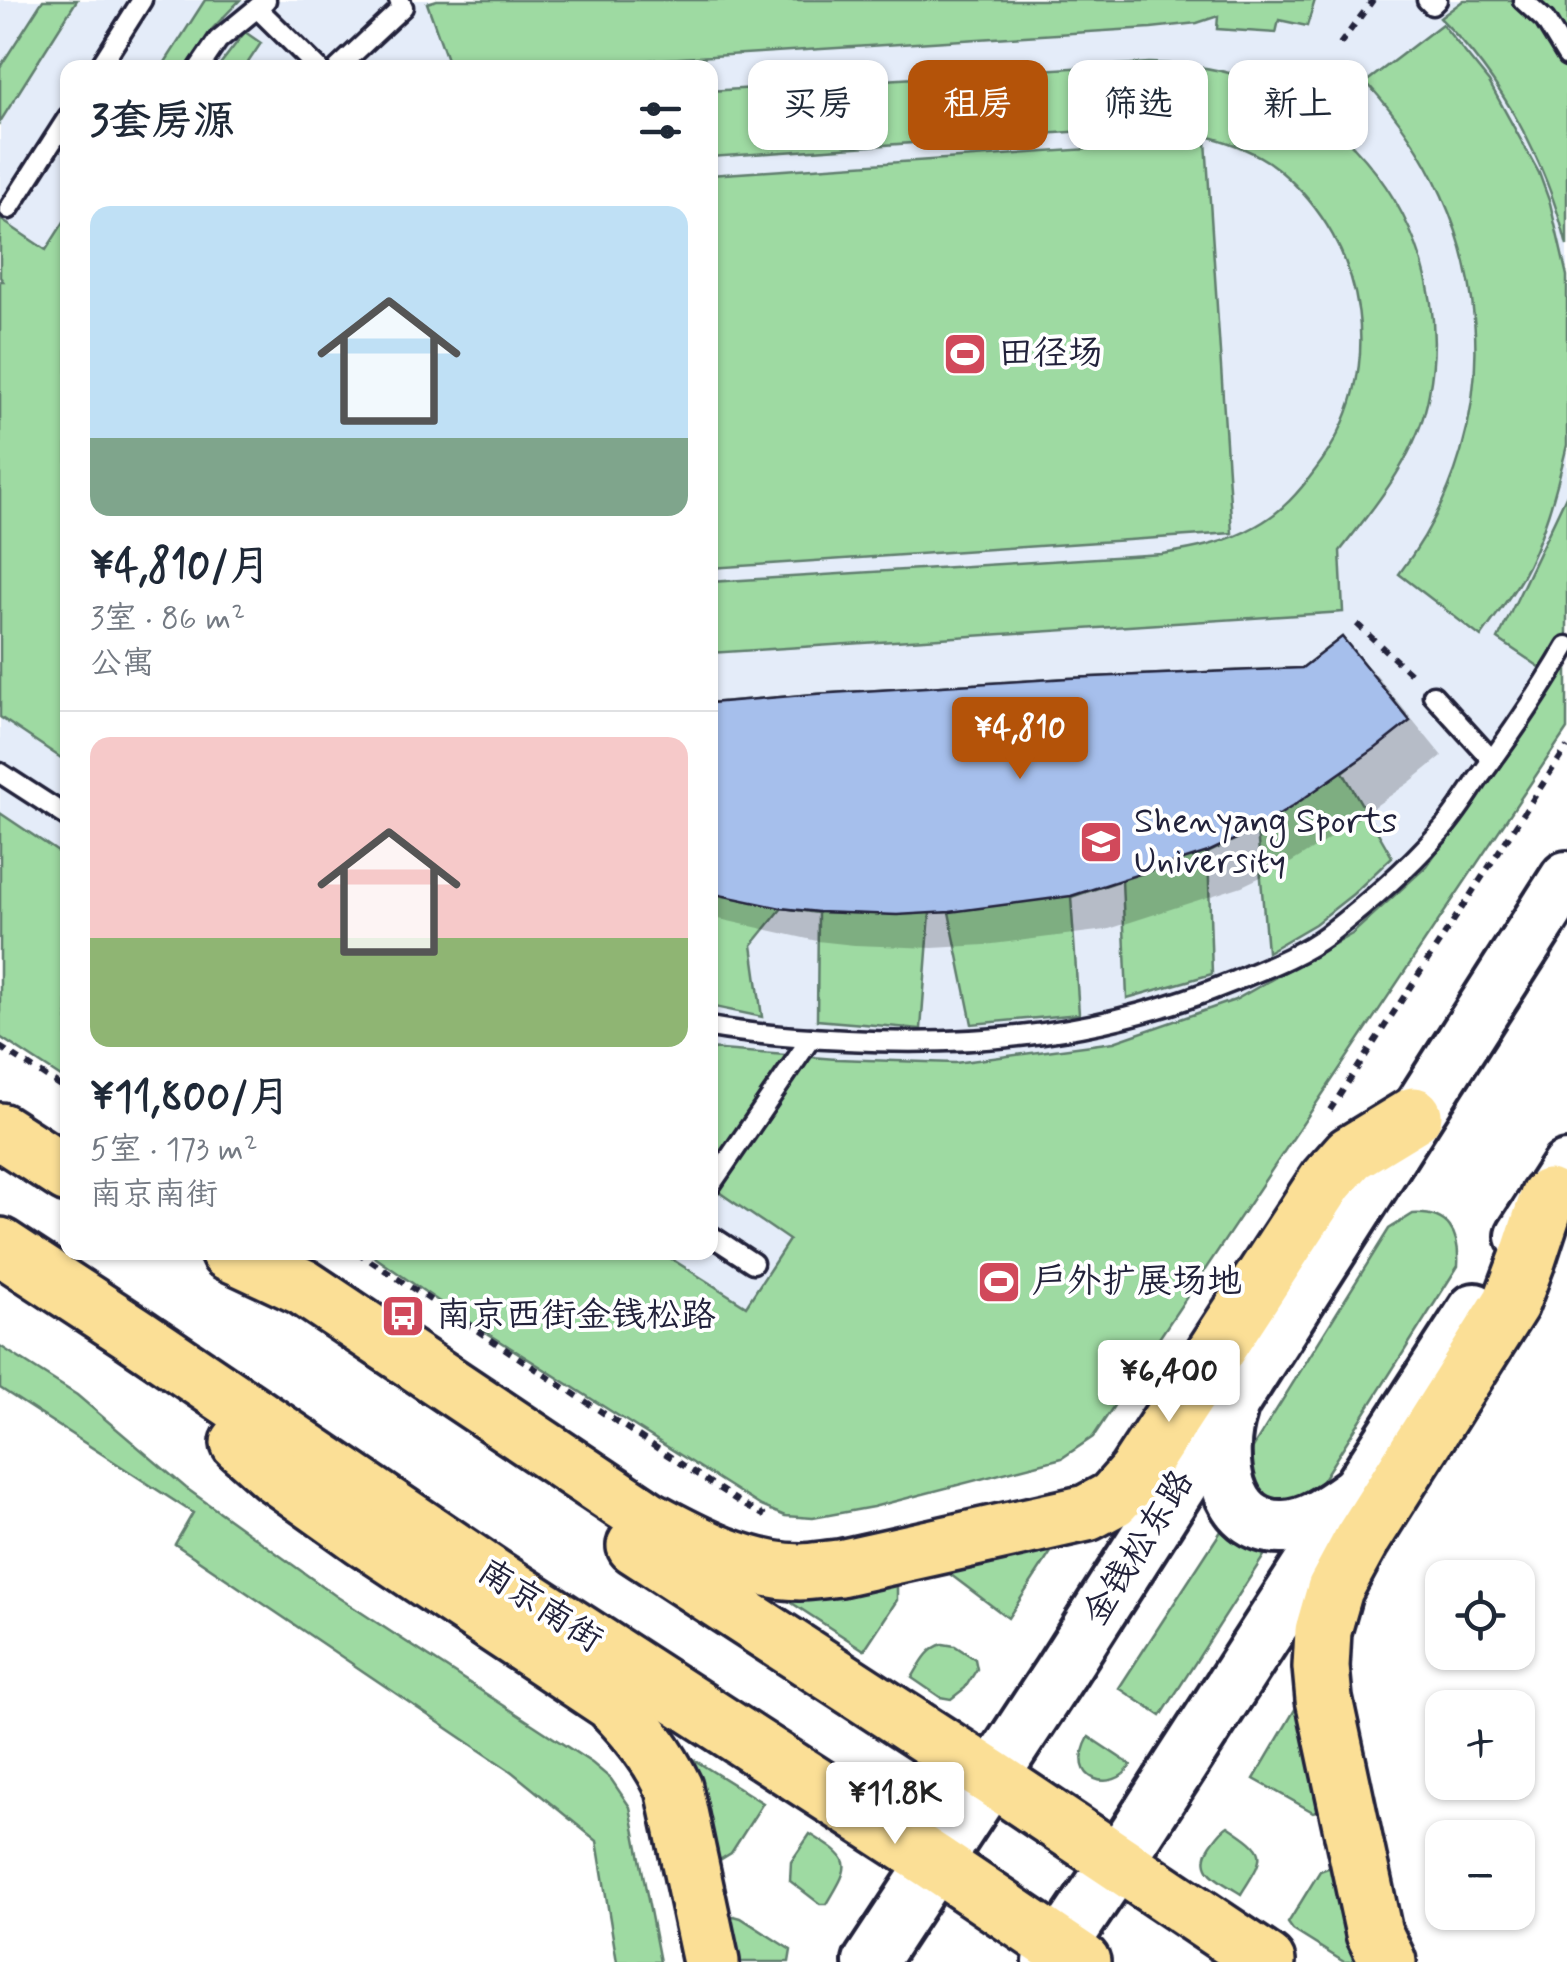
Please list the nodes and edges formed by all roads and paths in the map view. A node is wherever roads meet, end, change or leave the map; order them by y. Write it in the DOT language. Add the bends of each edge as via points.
graph roads {
  1 [pos="142,0"];
  2 [pos="398,0"];
  3 [pos="1373,0"];
  4 [pos="1426,0"];
  5 [pos="1438,0"];
  6 [pos="1523,0"];
  7 [pos="262,4"];
  8 [pos="1340,44"];
  9 [pos="1567,56"];
  10 [pos="104,60"];
  11 [pos="204,60"];
  12 [pos="305,60"];
  13 [pos="347,60"];
  14 [pos="60,130"];
  15 [pos="9,209"];
  16 [pos="1357,624"];
  17 [pos="1567,646"];
  18 [pos="1433,696"];
  19 [pos="1492,760"];
  20 [pos="0,774"];
  21 [pos="60,811"];
  22 [pos="1567,878"];
  23 [pos="718,1028"];
  24 [pos="811,1038"];
  25 [pos="0,1048"];
  26 [pos="60,1087"];
  27 [pos="1414,1115"];
  28 [pos="0,1131"];
  29 [pos="60,1170"];
  30 [pos="718,1174"];
  31 [pos="1557,1182"];
  32 [pos="718,1240"];
  33 [pos="0,1246"];
  34 [pos="198,1260"];
  35 [pos="245,1260"];
  36 [pos="368,1260"];
  37 [pos="753,1263"];
  38 [pos="133,1333"];
  39 [pos="1233,1400"];
  40 [pos="1359,1490"];
  41 [pos="777,1522"];
  42 [pos="992,1778"];
  43 [pos="934,1862"];
  44 [pos="1117,1864"];
  45 [pos="1064,1957"];
  46 [pos="711,1962"];
  47 [pos="870,1962"];
  48 [pos="1267,1962"];
  49 [pos="1388,1962"];
  1 -- 10 [label="lane"];
  2 -- 13 [label="lane" via="403,7"];
  3 -- 8 [label="path"];
  4 -- 5 [label="lane"];
  6 -- 9 [label="lane"];
  7 -- 11 [label="lane"];
  7 -- 12 [label="lane"];
  14 -- 15 [label="lane"];
  16 -- 18 [label="path"];
  17 -- 19 [label="lane"];
  18 -- 19 [label="lane"];
  19 -- 24 [label="lane" via="1440,832 1372,899 1323,938 1218,988 1084,1027 1012,1037"];
  20 -- 21 [label="lane"];
  22 -- 27 [label="main road, 金钱松东路"];
  23 -- 24 [label="lane"];
  24 -- 30 [label="lane"];
  25 -- 26 [label="path"];
  27 -- 35 [label="main road" via="1350,1154 1326,1180 1113,1498 1087,1514 840,1568 799,1572 745,1563 698,1545 649,1519 303,1287"];
  27 -- 39 [label="main road, 金钱松东路"];
  28 -- 29 [label="main road"];
  31 -- 40 [label="main road"];
  31 -- 49 [label="main road" via="1511,1303 1361,1541 1335,1589 1323,1631 1324,1699 1374,1933"];
  32 -- 37 [label="lane"];
  33 -- 38 [label="main road, 南京南街"];
  34 -- 42 [label="main road"];
  36 -- 41 [label="path"];
  38 -- 43 [label="main road, 南京南街"];
  38 -- 46 [label="main road" via="274,1474 611,1702 642,1734 674,1788"];
  39 -- 40 [label="main road" via="1224,1428 1224,1471 1248,1517 1280,1528 1299,1525"];
  39 -- 42 [label="main road, 金钱松东路"];
  40 -- 44 [label="main road"];
  42 -- 43 [label="main road, 金钱松东路"];
  42 -- 44 [label="main road"];
  43 -- 45 [label="main road, 南京南街"];
  43 -- 47 [label="main road, 金钱松东路"];
  44 -- 45 [label="main road"];
  44 -- 48 [label="main road"];
}
